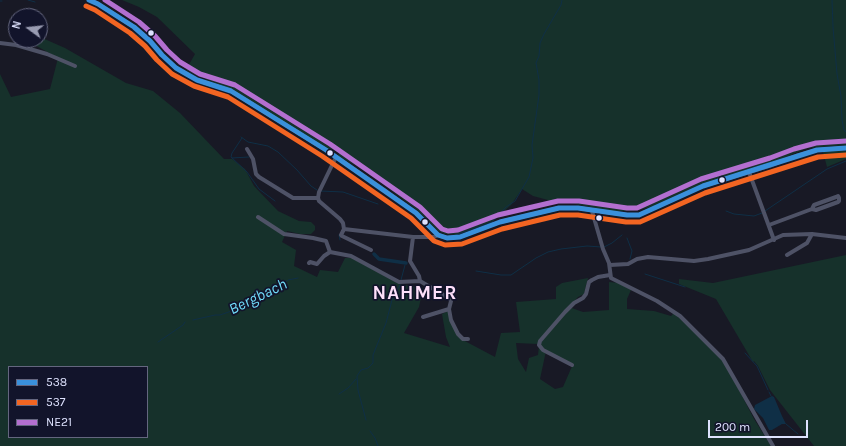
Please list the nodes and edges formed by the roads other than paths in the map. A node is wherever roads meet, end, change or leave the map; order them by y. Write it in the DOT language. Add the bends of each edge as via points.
graph roads {
  1 [pos="89,0"];
  2 [pos="0,43"];
  3 [pos="75,66"];
  4 [pos="846,148"];
  5 [pos="247,149"];
  6 [pos="336,157"];
  7 [pos="749,172"];
  8 [pos="318,198"];
  9 [pos="812,209"];
  10 [pos="592,211"];
  11 [pos="258,217"];
  12 [pos="769,225"];
  13 [pos="344,229"];
  14 [pos="812,234"];
  15 [pos="438,235"];
  16 [pos="413,237"];
  17 [pos="846,238"];
  18 [pos="774,240"];
  19 [pos="371,250"];
  20 [pos="330,252"];
  21 [pos="787,255"];
  22 [pos="309,263"];
  23 [pos="610,265"];
  24 [pos="610,275"];
  25 [pos="420,281"];
  26 [pos="449,309"];
  27 [pos="423,317"];
  28 [pos="468,339"];
  29 [pos="572,365"];
  30 [pos="773,446"];
  1 -- 6 [label="street" via="134,27 176,68 197,80 231,91"];
  2 -- 3 [label="street" via="16,44"];
  4 -- 7 [label="street" via="809,152"];
  5 -- 8 [label="street" via="259,177 293,198"];
  6 -- 8 [label="street"];
  6 -- 15 [label="street" via="399,200"];
  7 -- 10 [label="street" via="703,186 639,215 627,216"];
  7 -- 12 [label="street"];
  8 -- 13 [label="street" via="340,219"];
  9 -- 9 [label="street" via="816,210 838,202 839,198 838,196 814,205"];
  9 -- 12 [label="street"];
  10 -- 15 [label="street" via="559,208 500,222 457,238"];
  10 -- 23 [label="street"];
  11 -- 20 [label="street" via="284,234 326,241"];
  12 -- 18 [label="street"];
  13 -- 16 [label="street"];
  13 -- 19 [label="street" via="342,236"];
  14 -- 17 [label="street"];
  14 -- 18 [label="street" via="783,236"];
  14 -- 21 [label="street" via="807,244"];
  15 -- 16 [label="street"];
  16 -- 25 [label="street" via="410,261"];
  18 -- 23 [label="street" via="749,250 708,259 694,261 648,257 637,258 628,264"];
  20 -- 22 [label="street" via="317,264"];
  20 -- 25 [label="street" via="351,256 399,282"];
  23 -- 24 [label="street"];
  24 -- 29 [label="street" via="594,278 589,282 583,298 564,312 540,341 539,345 543,350"];
  24 -- 30 [label="street" via="680,316 723,359"];
  25 -- 26 [label="street" via="450,299"];
  26 -- 27 [label="street"];
  26 -- 28 [label="street" via="458,334 463,339"];
}
